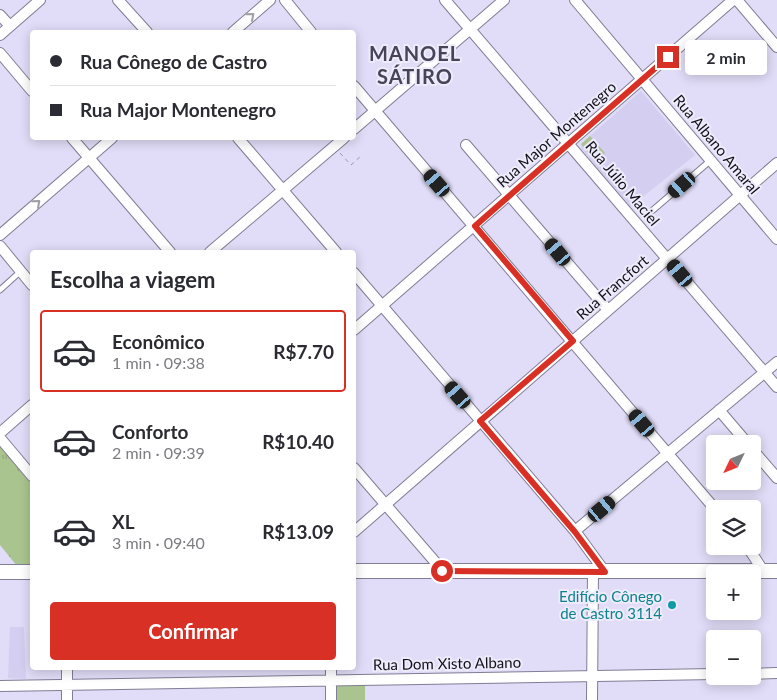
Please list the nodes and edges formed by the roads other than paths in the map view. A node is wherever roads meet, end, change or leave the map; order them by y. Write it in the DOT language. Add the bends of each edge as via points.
graph roads {
  1 [pos="40,0"];
  2 [pos="118,0"];
  3 [pos="270,0"];
  4 [pos="286,0"];
  5 [pos="445,0"];
  6 [pos="504,0"];
  7 [pos="575,0"];
  8 [pos="733,0"];
  9 [pos="737,0"];
  10 [pos="0,15"];
  11 [pos="10,26"];
  12 [pos="470,29"];
  13 [pos="145,30"];
  14 [pos="235,30"];
  15 [pos="309,30"];
  16 [pos="0,35"];
  17 [pos="777,47"];
  18 [pos="0,53"];
  19 [pos="642,79"];
  20 [pos="30,89"];
  21 [pos="356,89"];
  22 [pos="374,112"];
  23 [pos="356,127"];
  24 [pos="74,140"];
  25 [pos="110,140"];
  26 [pos="240,140"];
  27 [pos="342,140"];
  28 [pos="569,142"];
  29 [pos="466,145"];
  30 [pos="89,158"];
  31 [pos="711,160"];
  32 [pos="777,163"];
  33 [pos="283,190"];
  34 [pos="509,194"];
  35 [pos="741,196"];
  36 [pos="653,210"];
  37 [pos="475,226"];
  38 [pos="0,235"];
  39 [pos="777,239"];
  40 [pos="0,246"];
  41 [pos="168,250"];
  42 [pos="212,250"];
  43 [pos="334,250"];
  44 [pos="668,259"];
  45 [pos="21,271"];
  46 [pos="356,275"];
  47 [pos="30,282"];
  48 [pos="0,290"];
  49 [pos="382,306"];
  50 [pos="608,310"];
  51 [pos="356,328"];
  52 [pos="573,341"];
  53 [pos="777,362"];
  54 [pos="764,372"];
  55 [pos="777,387"];
  56 [pos="30,407"];
  57 [pos="719,410"];
  58 [pos="480,421"];
  59 [pos="0,433"];
  60 [pos="740,435"];
  61 [pos="0,438"];
  62 [pos="668,453"];
  63 [pos="761,459"];
  64 [pos="356,470"];
  65 [pos="30,474"];
  66 [pos="777,478"];
  67 [pos="707,500"];
  68 [pos="385,504"];
  69 [pos="356,530"];
  70 [pos="575,532"];
  71 [pos="755,555"];
  72 [pos="356,571"];
  73 [pos="442,571"];
  74 [pos="0,572"];
  75 [pos="30,572"];
  76 [pos="599,572"];
  77 [pos="770,572"];
  78 [pos="67,670"];
  79 [pos="331,670"];
  80 [pos="777,673"];
  81 [pos="706,674"];
  82 [pos="761,674"];
  83 [pos="592,676"];
  84 [pos="331,680"];
  85 [pos="0,686"];
  86 [pos="67,686"];
  87 [pos="67,700"];
  88 [pos="330,700"];
  89 [pos="592,700"];
  1 -- 11 [label="street"];
  2 -- 13 [label="street"];
  14 -- 3 [label="street, one-way"];
  4 -- 15 [label="street"];
  5 -- 12 [label="street, Rua Júlio Maciel"];
  6 -- 12 [label="street"];
  7 -- 19 [label="street, Rua Albano Amaral"];
  8 -- 19 [label="street, Rua Major Montenegro"];
  9 -- 17 [label="street"];
  10 -- 11 [label="street"];
  11 -- 16 [label="street"];
  12 -- 22 [label="street"];
  12 -- 28 [label="street, Rua Júlio Maciel"];
  18 -- 20 [label="street"];
  19 -- 28 [label="street, Rua Major Montenegro"];
  19 -- 31 [label="street, Rua Albano Amaral"];
  21 -- 22 [label="street"];
  22 -- 23 [label="street"];
  22 -- 37 [label="street"];
  24 -- 30 [label="street"];
  25 -- 30 [label="street"];
  26 -- 33 [label="street"];
  27 -- 33 [label="street"];
  28 -- 34 [label="street, Rua Major Montenegro"];
  28 -- 44 [label="street, Rua Júlio Maciel"];
  29 -- 34 [label="street"];
  38 -- 30 [label="street, one-way"];
  30 -- 41 [label="street"];
  31 -- 35 [label="street, Rua Albano Amaral"];
  31 -- 36 [label="lane"];
  32 -- 35 [label="street, Rua Francfort"];
  33 -- 42 [label="street"];
  33 -- 43 [label="street"];
  34 -- 37 [label="street, Rua Major Montenegro"];
  34 -- 50 [label="street"];
  35 -- 39 [label="street, Rua Albano Amaral"];
  35 -- 44 [label="street, Rua Francfort"];
  37 -- 49 [label="street, Rua Major Montenegro"];
  37 -- 52 [label="street"];
  40 -- 45 [label="street"];
  44 -- 50 [label="street, Rua Francfort"];
  44 -- 54 [label="street, Rua Júlio Maciel"];
  45 -- 47 [label="street"];
  45 -- 48 [label="lane"];
  46 -- 49 [label="street"];
  49 -- 51 [label="street, Rua Major Montenegro"];
  49 -- 58 [label="street"];
  50 -- 52 [label="street, Rua Francfort"];
  52 -- 58 [label="street, Rua Francfort"];
  52 -- 62 [label="street"];
  53 -- 54 [label="street"];
  54 -- 55 [label="street, Rua Júlio Maciel"];
  54 -- 57 [label="street"];
  56 -- 59 [label="street"];
  57 -- 60 [label="street"];
  57 -- 62 [label="street"];
  58 -- 68 [label="street, Rua Francfort"];
  58 -- 70 [label="street"];
  61 -- 65 [label="street"];
  62 -- 67 [label="street"];
  62 -- 70 [label="street"];
  63 -- 66 [label="street"];
  64 -- 68 [label="street"];
  68 -- 69 [label="street, Rua Francfort"];
  68 -- 73 [label="street"];
  70 -- 76 [label="street"];
  71 -- 77 [label="street"];
  72 -- 73 [label="main road"];
  73 -- 76 [label="main road"];
  74 -- 75 [label="main road"];
  76 -- 77 [label="main road"];
  76 -- 83 [label="street"];
  78 -- 86 [label="street"];
  79 -- 84 [label="street"];
  80 -- 82 [label="street"];
  81 -- 83 [label="street, Rua Dom Xisto Albano"];
  83 -- 84 [label="street, Rua Dom Xisto Albano"];
  83 -- 89 [label="street"];
  84 -- 86 [label="street, Rua Dom Xisto Albano"];
  84 -- 88 [label="street"];
  85 -- 86 [label="street, Rua Dom Xisto Albano"];
  86 -- 87 [label="street"];
}
